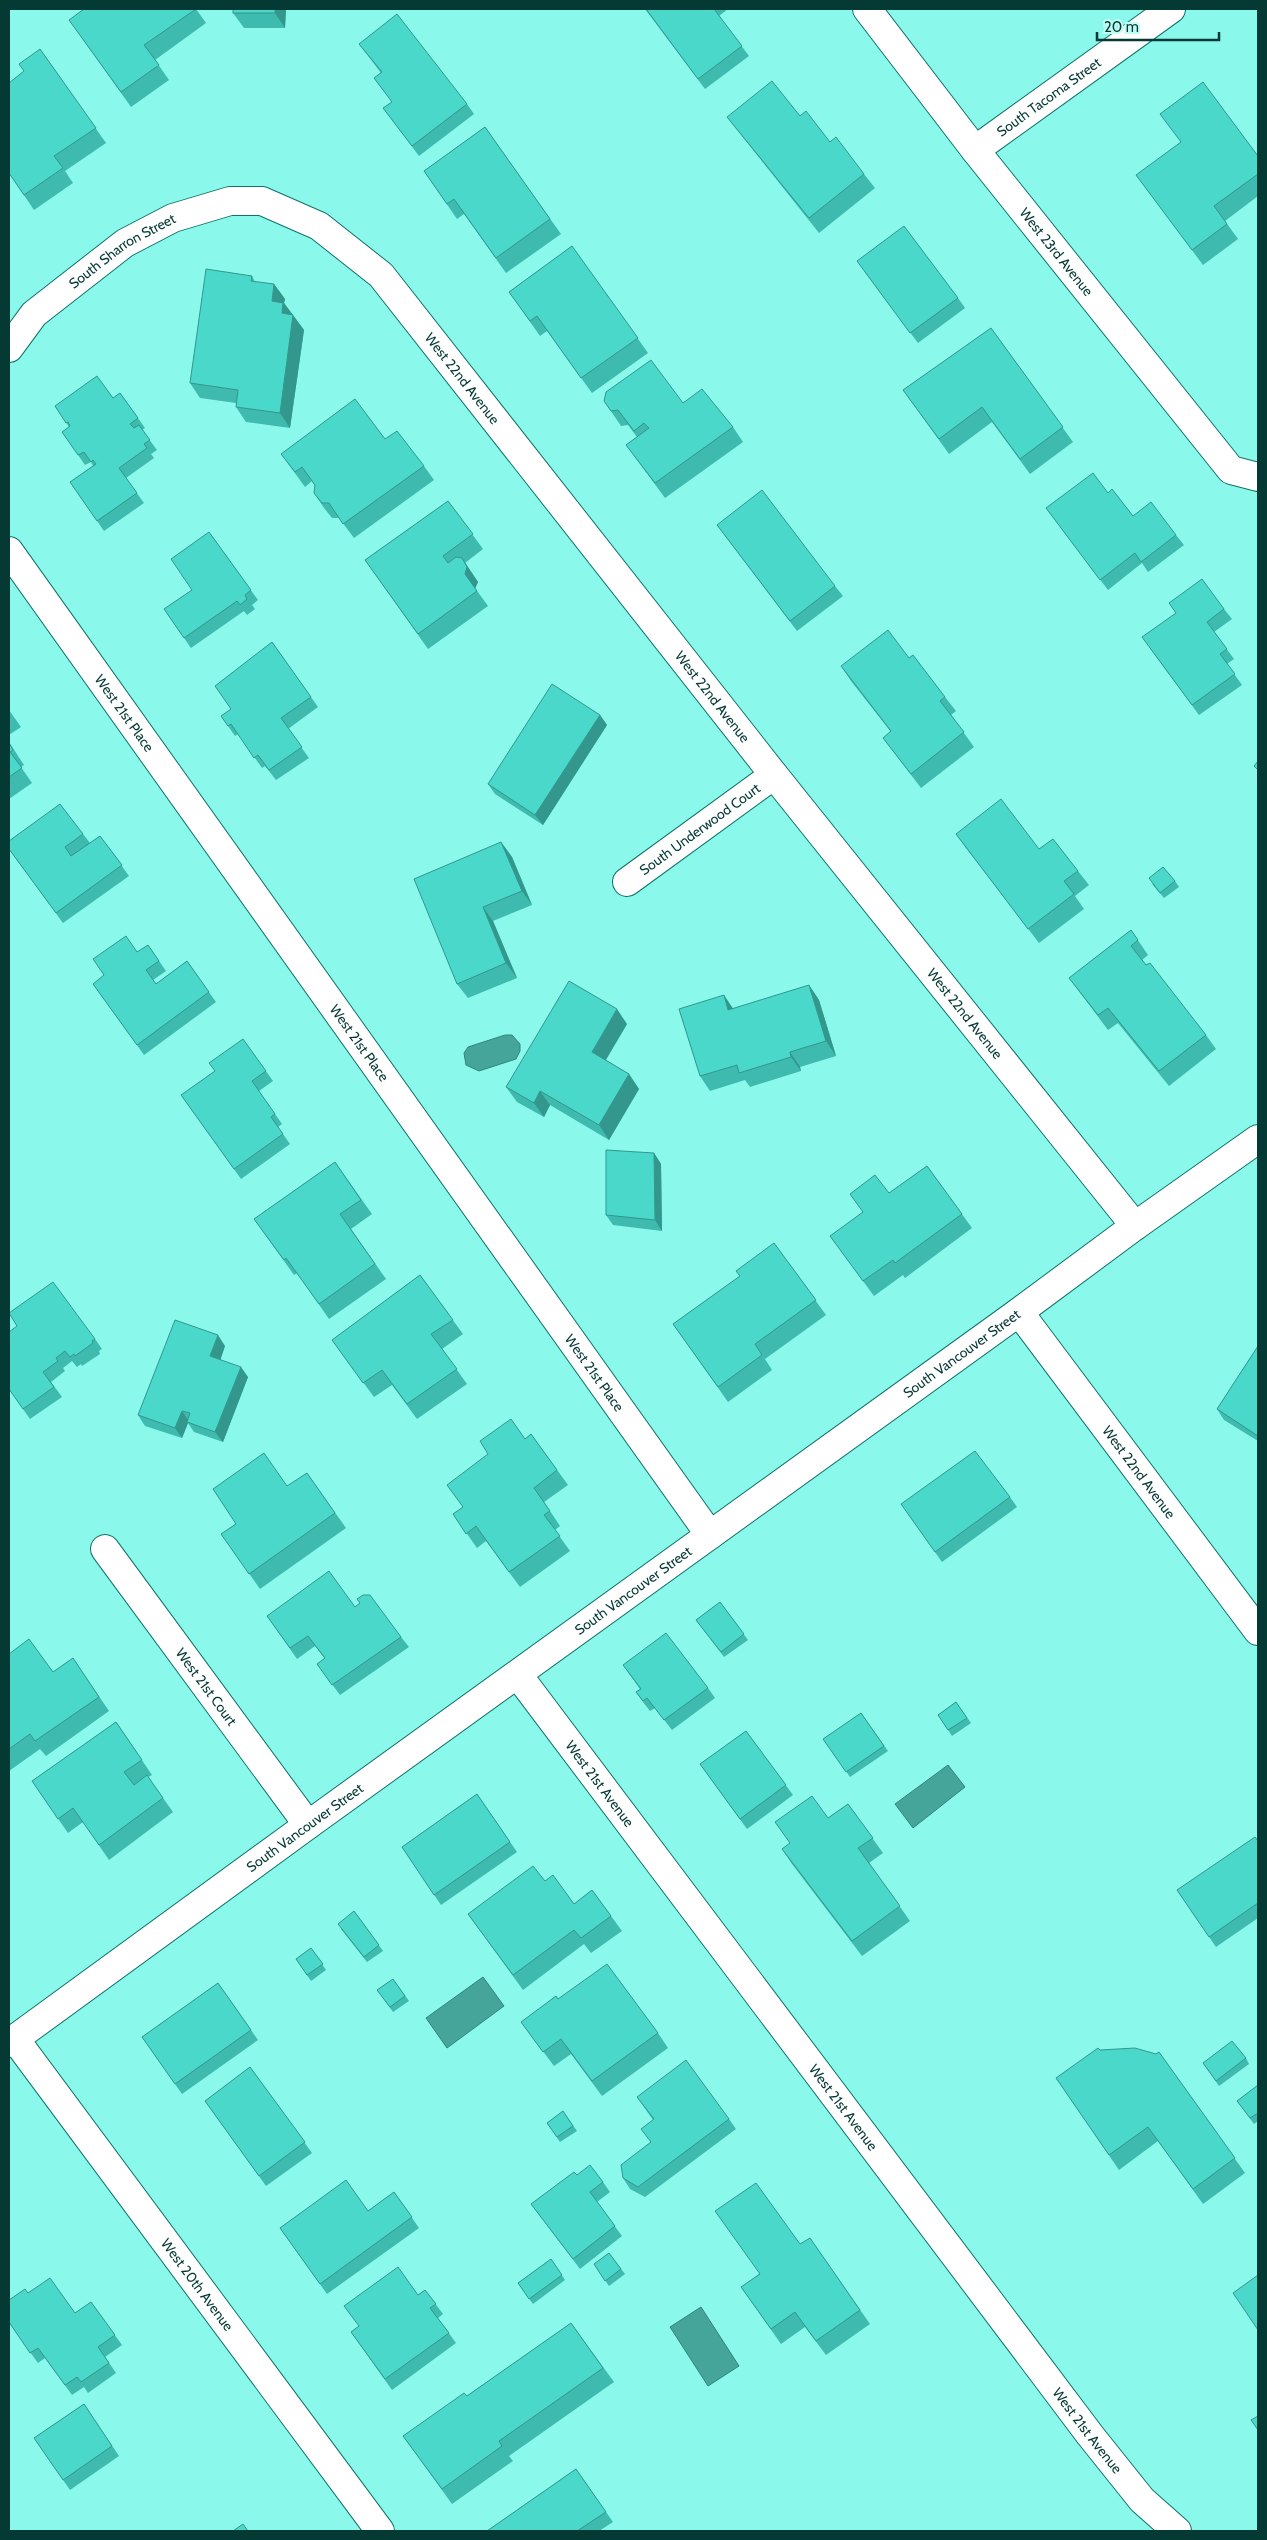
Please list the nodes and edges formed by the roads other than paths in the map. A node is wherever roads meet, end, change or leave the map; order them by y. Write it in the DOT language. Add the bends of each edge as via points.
graph roads {
  1 [pos="867,9"];
  2 [pos="1171,9"];
  3 [pos="975,150"];
  4 [pos="262,201"];
  5 [pos="9,348"];
  6 [pos="1258,477"];
  7 [pos="9,551"];
  8 [pos="774,775"];
  9 [pos="627,882"];
  10 [pos="1258,1139"];
  11 [pos="1135,1226"];
  12 [pos="1019,1312"];
  13 [pos="710,1535"];
  14 [pos="105,1549"];
  15 [pos="1258,1631"];
  16 [pos="518,1675"];
  17 [pos="308,1825"];
  18 [pos="12,2041"];
  19 [pos="380,2531"];
  20 [pos="1177,2531"];
  1 -- 3 [label="street, West 23rd Avenue"];
  2 -- 3 [label="street, South Tacoma Street"];
  3 -- 6 [label="street, West 23rd Avenue" via="1231,470"];
  4 -- 5 [label="street, South Sharron Street" via="230,201 173,218 125,243 34,314"];
  4 -- 8 [label="street, West 22nd Avenue" via="319,226 381,275"];
  7 -- 13 [label="street, West 21st Place"];
  8 -- 9 [label="street, South Underwood Court"];
  8 -- 11 [label="street, West 22nd Avenue"];
  10 -- 11 [label="street, South Vancouver Street"];
  11 -- 12 [label="street, South Vancouver Street"];
  12 -- 13 [label="street, South Vancouver Street"];
  12 -- 15 [label="street, West 22nd Avenue"];
  13 -- 16 [label="street, South Vancouver Street"];
  14 -- 17 [label="street, West 21st Court"];
  16 -- 17 [label="street, South Vancouver Street"];
  16 -- 20 [label="street, West 21st Avenue" via="1090,2435 1142,2500"];
  17 -- 18 [label="street, South Vancouver Street"];
  18 -- 19 [label="street, West 20th Avenue"];
}
